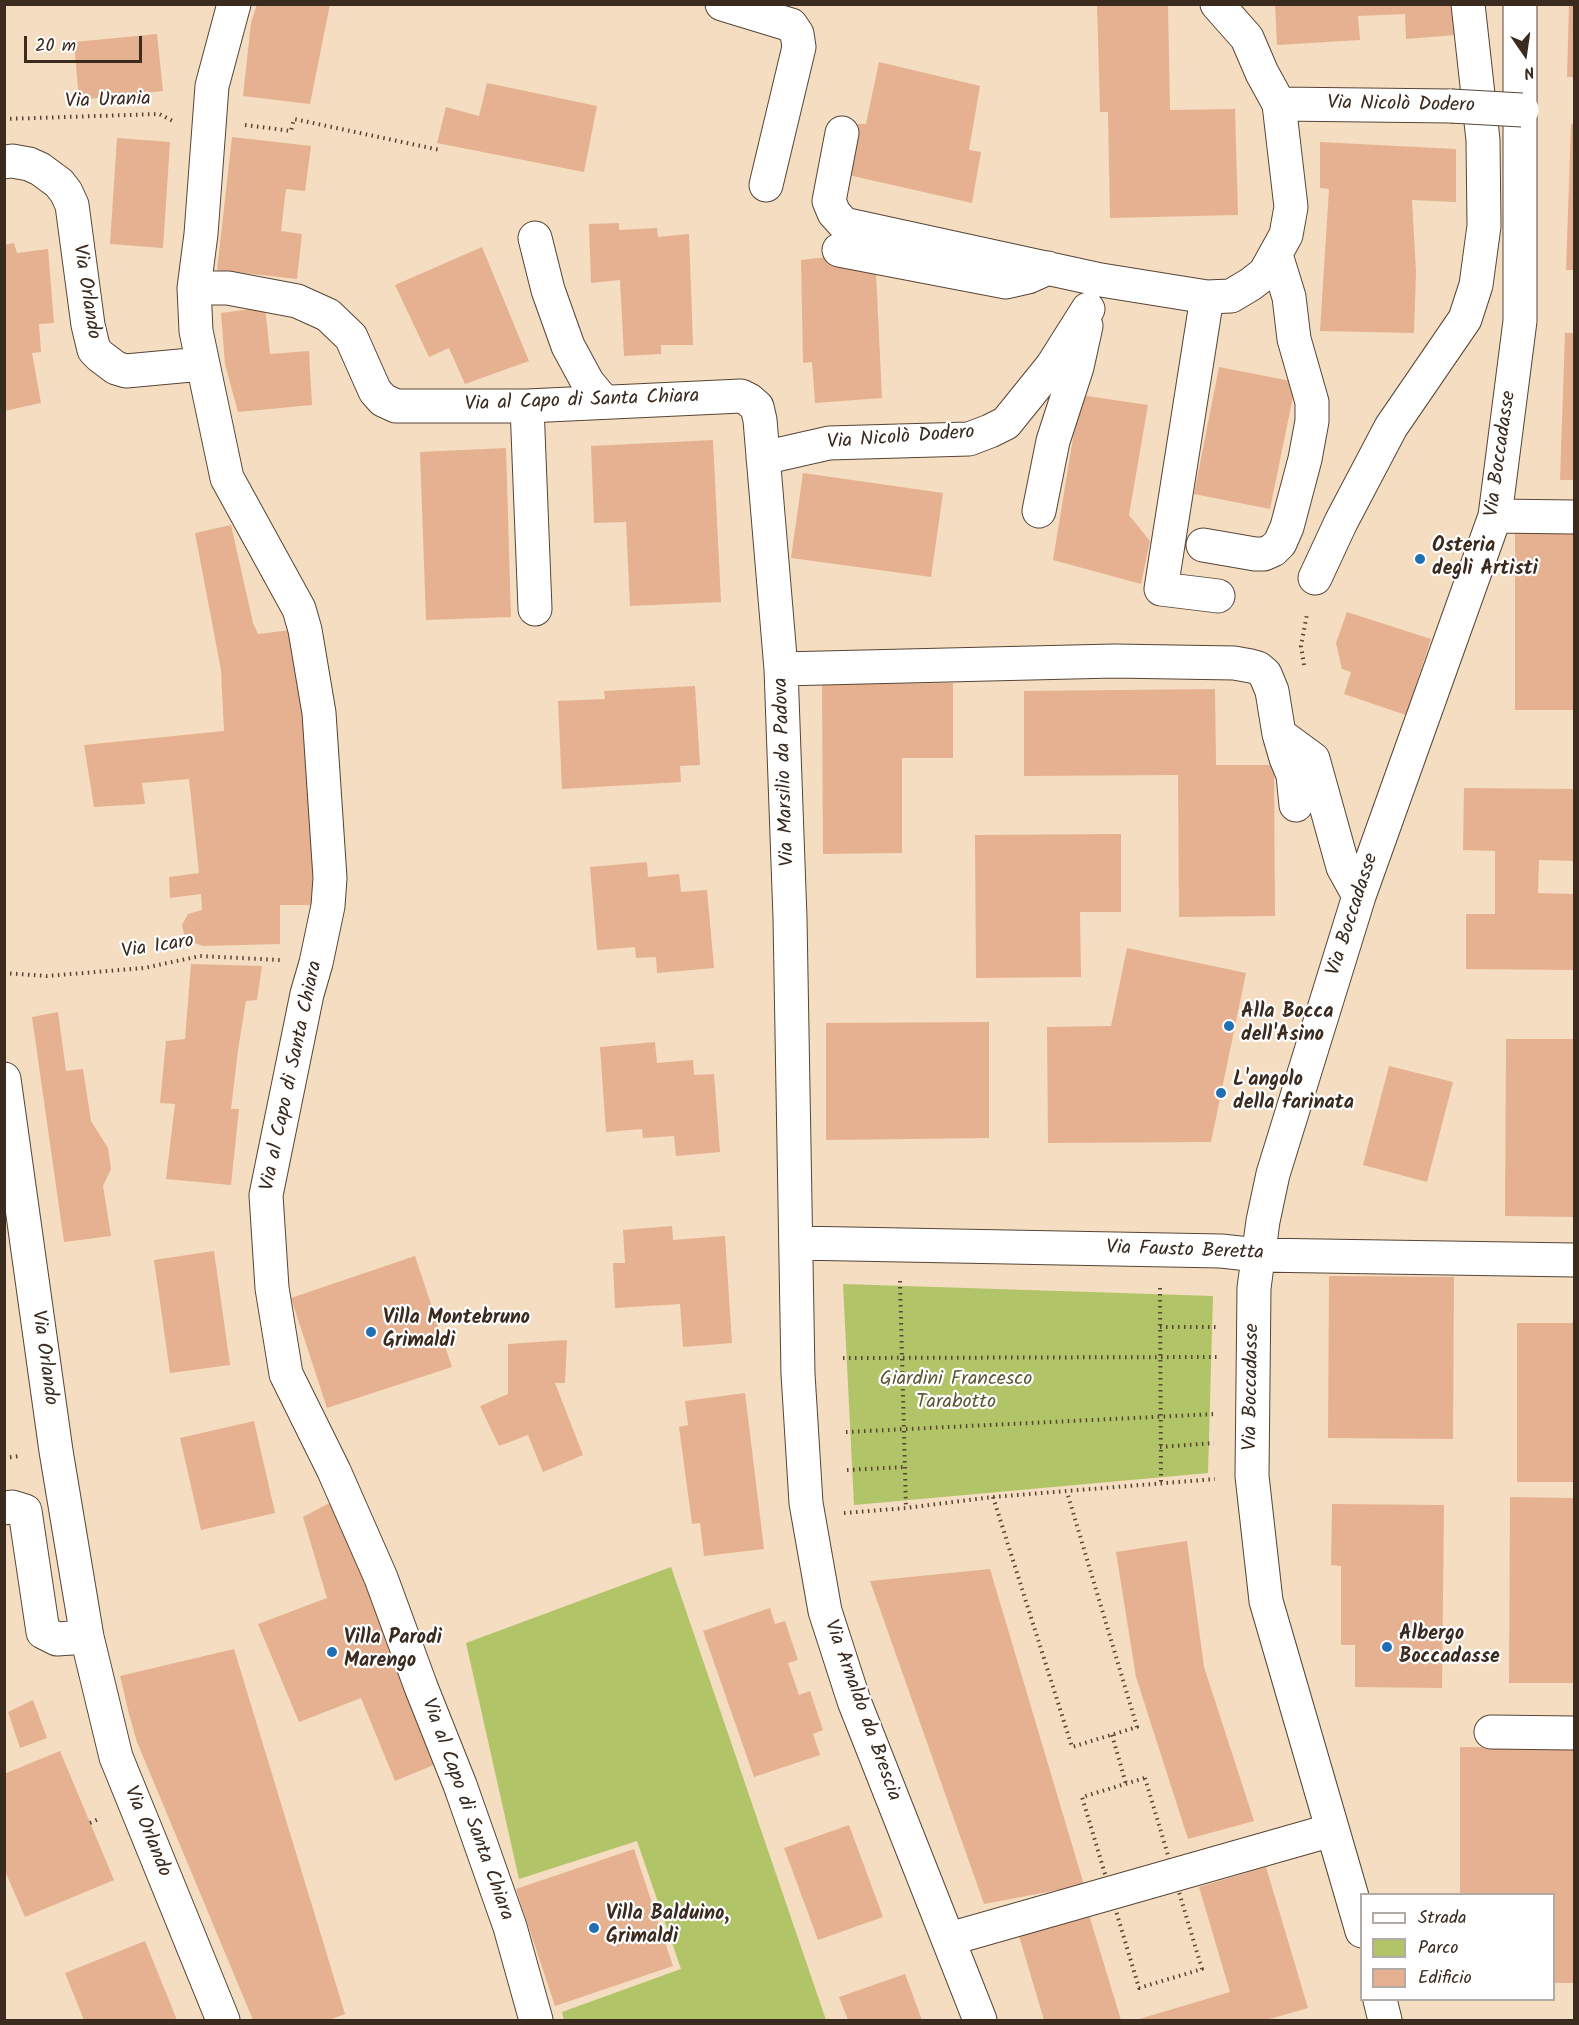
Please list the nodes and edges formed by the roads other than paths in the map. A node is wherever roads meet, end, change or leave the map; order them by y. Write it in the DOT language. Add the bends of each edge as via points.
graph roads {
  1 [pos="234,4"];
  2 [pos="722,4"];
  3 [pos="1218,4"];
  4 [pos="1468,4"];
  5 [pos="1520,4"];
  6 [pos="1279,105"];
  7 [pos="1521,110"];
  8 [pos="842,133"];
  9 [pos="4,162"];
  10 [pos="766,185"];
  11 [pos="535,238"];
  12 [pos="839,250"];
  13 [pos="1276,255"];
  14 [pos="1050,268"];
  15 [pos="1101,280"];
  16 [pos="194,288"];
  17 [pos="1207,297"];
  18 [pos="1088,309"];
  19 [pos="202,364"];
  20 [pos="604,402"];
  21 [pos="527,406"];
  22 [pos="763,458"];
  23 [pos="1039,511"];
  24 [pos="1495,516"];
  25 [pos="1575,517"];
  26 [pos="1203,545"];
  27 [pos="1315,578"];
  28 [pos="1218,596"];
  29 [pos="535,609"];
  30 [pos="781,669"];
  31 [pos="1279,734"];
  32 [pos="1296,805"];
  33 [pos="1359,896"];
  34 [pos="4,1079"];
  35 [pos="796,1243"];
  36 [pos="1258,1255"];
  37 [pos="1575,1260"];
  38 [pos="4,1508"];
  39 [pos="87,1637"];
  40 [pos="1491,1732"];
  41 [pos="1575,1733"];
  42 [pos="1332,1830"];
  43 [pos="1360,1924"];
  44 [pos="949,1939"];
  45 [pos="1380,2001"];
  46 [pos="223,2020"];
  47 [pos="536,2020"];
  48 [pos="980,2020"];
  49 [pos="1385,2020"];
  1 -- 16 [label="street, Via al Capo di Santa Chiara" via="212,86"];
  2 -- 10 [label="street" via="791,26 797,34 798,53"];
  3 -- 6 [label="street" via="1247,38"];
  4 -- 27 [label="street" via="1483,140 1484,226 1476,285 1465,319 1391,427"];
  5 -- 7 [label="street, Via Boccadasse"];
  6 -- 7 [label="street, Via Nicolò Dodero, bridge"];
  6 -- 13 [label="street" via="1291,207 1286,235"];
  7 -- 24 [label="street, Via Boccadasse" via="1521,321"];
  8 -- 14 [label="street" via="829,201 844,224"];
  9 -- 19 [label="street, Via Orlando" via="40,169 66,192 72,205 94,350 126,371"];
  11 -- 20 [label="street" via="568,346 588,383"];
  12 -- 14 [label="street" via="1006,282"];
  13 -- 17 [label="street" via="1265,273 1232,296"];
  13 -- 26 [label="street" via="1312,402 1305,459 1287,528 1273,550 1256,554"];
  14 -- 15 [label="street"];
  15 -- 17 [label="street"];
  15 -- 18 [label="street, Via Nicolò Dodero"];
  16 -- 19 [label="street, Via al Capo di Santa Chiara"];
  16 -- 21 [label="street, Via al Capo di Santa Chiara" via="251,292 297,302 328,315 351,337 375,391 396,406"];
  17 -- 28 [label="street" via="1161,589"];
  18 -- 22 [label="street, Via Nicolò Dodero" via="1052,366 1006,423 990,432 969,439 829,443"];
  18 -- 23 [label="street, Via Nicolò Dodero" via="1086,332 1053,441"];
  19 -- 47 [label="street, Via al Capo di Santa Chiara" via="227,478 299,609 319,713 330,878 328,906 266,1195 272,1288 286,1374 381,1578 495,1883"];
  20 -- 21 [label="street, Via al Capo di Santa Chiara"];
  20 -- 22 [label="street, Via al Capo di Santa Chiara" via="741,396 757,407"];
  21 -- 29 [label="street"];
  22 -- 30 [label="street, Via al Capo di Santa Chiara"];
  24 -- 25 [label="street"];
  24 -- 33 [label="street, Via Boccadasse"];
  30 -- 31 [label="street, Via Marsilio da Padova" via="1114,661 1234,663 1258,668 1265,674"];
  30 -- 35 [label="street, Via Marsilio da Padova"];
  31 -- 32 [label="street, Via Marsilio da Padova" via="1293,775"];
  31 -- 33 [label="street" via="1313,759 1343,867"];
  33 -- 36 [label="street, Via Boccadasse" via="1273,1174"];
  34 -- 39 [label="street, Via Orlando" via="56,1450"];
  35 -- 36 [label="street, Via Fausto Beretta" via="1221,1251"];
  35 -- 44 [label="street, Via Arnaldo da Brescia" via="798,1374 806,1503 825,1611 854,1701"];
  36 -- 37 [label="street, Via Fausto Beretta"];
  36 -- 42 [label="street, Via Boccadasse" via="1254,1288 1252,1476 1266,1601"];
  38 -- 39 [label="street" via="25,1511 43,1632 57,1639"];
  39 -- 46 [label="street, Via Orlando" via="116,1757"];
  40 -- 41 [label="street"];
  42 -- 43 [label="street, Via Boccadasse"];
  42 -- 44 [label="street"];
  44 -- 48 [label="street, Via Arnaldo da Brescia"];
  45 -- 49 [label="street"];
}
